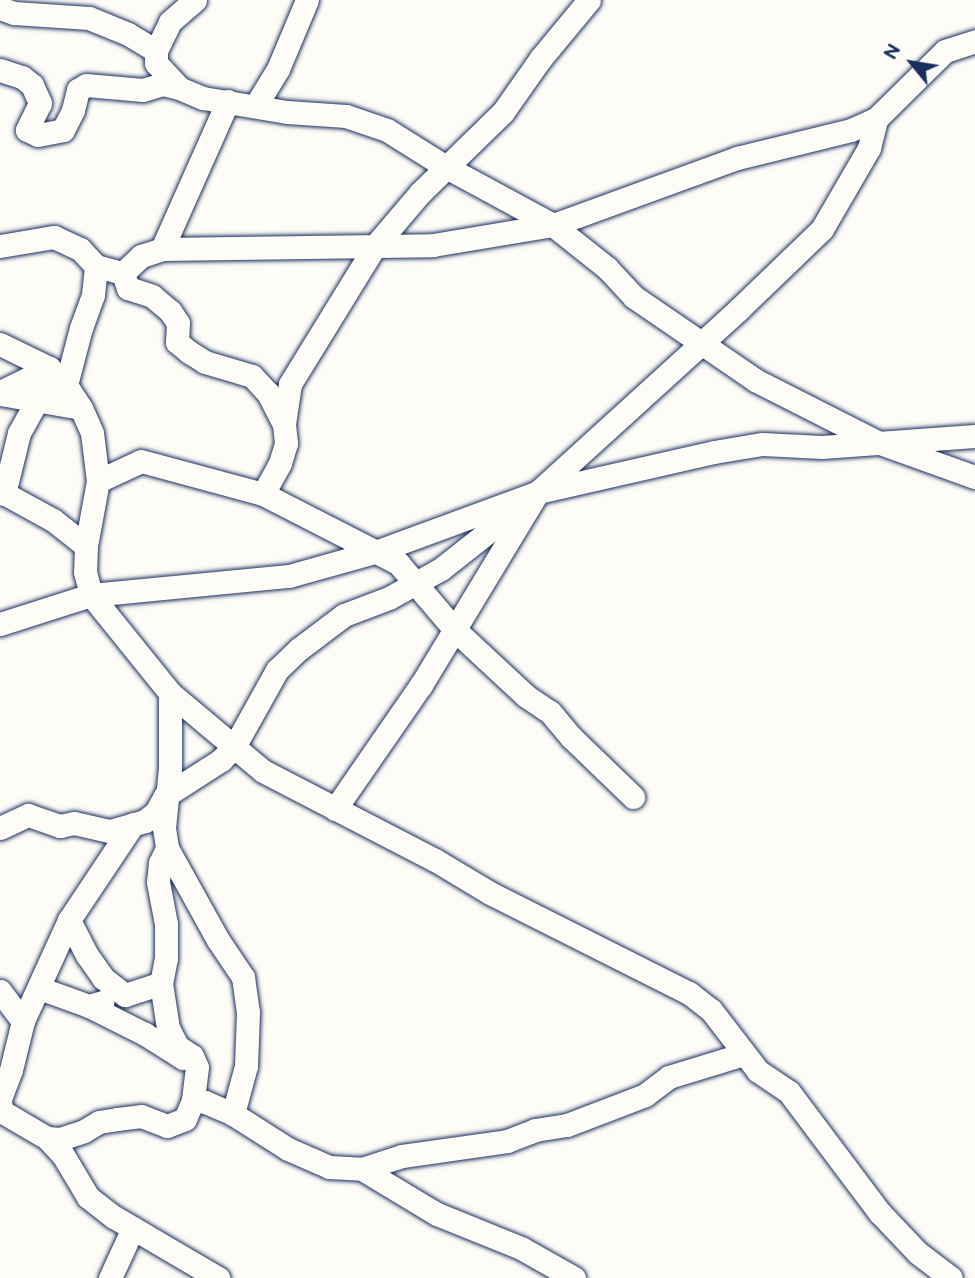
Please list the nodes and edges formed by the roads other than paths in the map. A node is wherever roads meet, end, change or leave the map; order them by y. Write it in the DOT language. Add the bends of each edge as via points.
graph roads {
  1 [pos="195,0"];
  2 [pos="307,0"];
  3 [pos="589,0"];
  4 [pos="0,8"];
  5 [pos="975,41"];
  6 [pos="156,51"];
  7 [pos="0,70"];
  8 [pos="179,88"];
  9 [pos="228,101"];
  10 [pos="256,105"];
  11 [pos="876,119"];
  12 [pos="446,167"];
  13 [pos="553,225"];
  14 [pos="0,246"];
  15 [pos="374,246"];
  16 [pos="162,249"];
  17 [pos="96,265"];
  18 [pos="123,273"];
  19 [pos="0,344"];
  20 [pos="701,344"];
  21 [pos="58,377"];
  22 [pos="0,393"];
  23 [pos="37,401"];
  24 [pos="81,408"];
  25 [pos="284,424"];
  26 [pos="975,436"];
  27 [pos="877,442"];
  28 [pos="975,477"];
  29 [pos="98,481"];
  30 [pos="2,492"];
  31 [pos="538,492"];
  32 [pos="263,494"];
  33 [pos="86,546"];
  34 [pos="378,551"];
  35 [pos="415,581"];
  36 [pos="91,595"];
  37 [pos="3,627"];
  38 [pos="455,630"];
  39 [pos="170,693"];
  40 [pos="234,747"];
  41 [pos="166,796"];
  42 [pos="633,797"];
  43 [pos="335,809"];
  44 [pos="133,824"];
  45 [pos="0,828"];
  46 [pos="167,848"];
  47 [pos="69,920"];
  48 [pos="161,983"];
  49 [pos="39,988"];
  50 [pos="0,990"];
  51 [pos="125,995"];
  52 [pos="89,1006"];
  53 [pos="23,1021"];
  54 [pos="744,1054"];
  55 [pos="197,1067"];
  56 [pos="193,1100"];
  57 [pos="233,1114"];
  58 [pos="39,1132"];
  59 [pos="0,1133"];
  60 [pos="362,1169"];
  61 [pos="133,1228"];
  62 [pos="110,1278"];
  63 [pos="218,1278"];
  64 [pos="574,1278"];
  65 [pos="951,1278"];
  1 -- 6 [label="street" via="170,22"];
  2 -- 10 [label="street" via="278,69"];
  3 -- 12 [label="street" via="503,112"];
  4 -- 6 [label="street" via="89,18"];
  5 -- 11 [label="street" via="945,51"];
  6 -- 8 [label="street" via="156,63"];
  7 -- 8 [label="street" via="32,85 40,103 27,130 38,135 63,130 78,90 86,85"];
  8 -- 9 [label="street" via="202,98"];
  9 -- 10 [label="street"];
  9 -- 16 [label="street"];
  10 -- 12 [label="street" via="346,116 387,130"];
  11 -- 13 [label="street" via="850,130 737,158"];
  11 -- 20 [label="street" via="869,148 822,229"];
  12 -- 13 [label="street"];
  12 -- 15 [label="street"];
  13 -- 15 [label="street" via="433,245"];
  13 -- 20 [label="street" via="607,268 634,297"];
  14 -- 17 [label="street" via="54,237 80,249"];
  15 -- 16 [label="street"];
  15 -- 25 [label="street" via="290,384"];
  16 -- 18 [label="street" via="141,256"];
  17 -- 18 [label="street"];
  17 -- 21 [label="street" via="93,295"];
  18 -- 25 [label="street" via="128,288 152,296 170,311 178,323 177,342 205,362 252,376 268,393"];
  19 -- 21 [label="street"];
  20 -- 27 [label="street" via="755,380"];
  20 -- 31 [label="street"];
  21 -- 22 [label="street"];
  21 -- 23 [label="street"];
  21 -- 24 [label="street"];
  22 -- 23 [label="street"];
  23 -- 24 [label="street"];
  23 -- 30 [label="street" via="19,433"];
  24 -- 29 [label="street" via="92,433"];
  25 -- 32 [label="street" via="286,443"];
  26 -- 27 [label="street"];
  27 -- 28 [label="street"];
  27 -- 31 [label="street" via="822,447 762,444"];
  29 -- 32 [label="street" via="141,461"];
  29 -- 33 [label="street"];
  30 -- 33 [label="street" via="53,520"];
  31 -- 34 [label="street"];
  31 -- 35 [label="street" via="441,569"];
  31 -- 38 [label="street"];
  32 -- 34 [label="street"];
  33 -- 36 [label="street" via="85,572"];
  34 -- 35 [label="street"];
  34 -- 36 [label="street" via="289,576"];
  35 -- 38 [label="street"];
  35 -- 40 [label="street" via="389,598 344,615 299,649 277,670"];
  36 -- 37 [label="street"];
  36 -- 39 [label="street"];
  38 -- 42 [label="street" via="526,696 551,712"];
  38 -- 43 [label="street"];
  39 -- 40 [label="street"];
  39 -- 41 [label="street"];
  40 -- 41 [label="street"];
  40 -- 43 [label="street" via="263,771"];
  41 -- 44 [label="street" via="156,812"];
  41 -- 46 [label="street"];
  43 -- 54 [label="street" via="689,993 711,1010"];
  44 -- 45 [label="street" via="96,830 74,823 60,826 28,815"];
  44 -- 47 [label="street"];
  46 -- 48 [label="street" via="159,882 166,924"];
  46 -- 57 [label="street" via="243,977 248,1012 246,1066"];
  47 -- 49 [label="street"];
  47 -- 51 [label="street" via="103,978"];
  48 -- 51 [label="street"];
  48 -- 55 [label="street" via="168,1028 177,1046 192,1056"];
  49 -- 52 [label="street"];
  49 -- 53 [label="street"];
  50 -- 53 [label="street"];
  51 -- 52 [label="street"];
  52 -- 55 [label="street"];
  53 -- 58 [label="street" via="1,1111"];
  54 -- 60 [label="street" via="669,1077 645,1095 567,1125 507,1141 402,1156"];
  54 -- 65 [label="street" via="758,1071 789,1092 880,1213 918,1253"];
  55 -- 56 [label="street"];
  56 -- 57 [label="street"];
  56 -- 58 [label="street" via="185,1119 167,1126 141,1116 99,1122 60,1139"];
  57 -- 60 [label="street" via="288,1149 330,1167"];
  58 -- 59 [label="street"];
  58 -- 61 [label="street" via="63,1155 89,1197"];
  60 -- 64 [label="street" via="437,1214 521,1248"];
  61 -- 62 [label="street"];
  61 -- 63 [label="street"];
}
